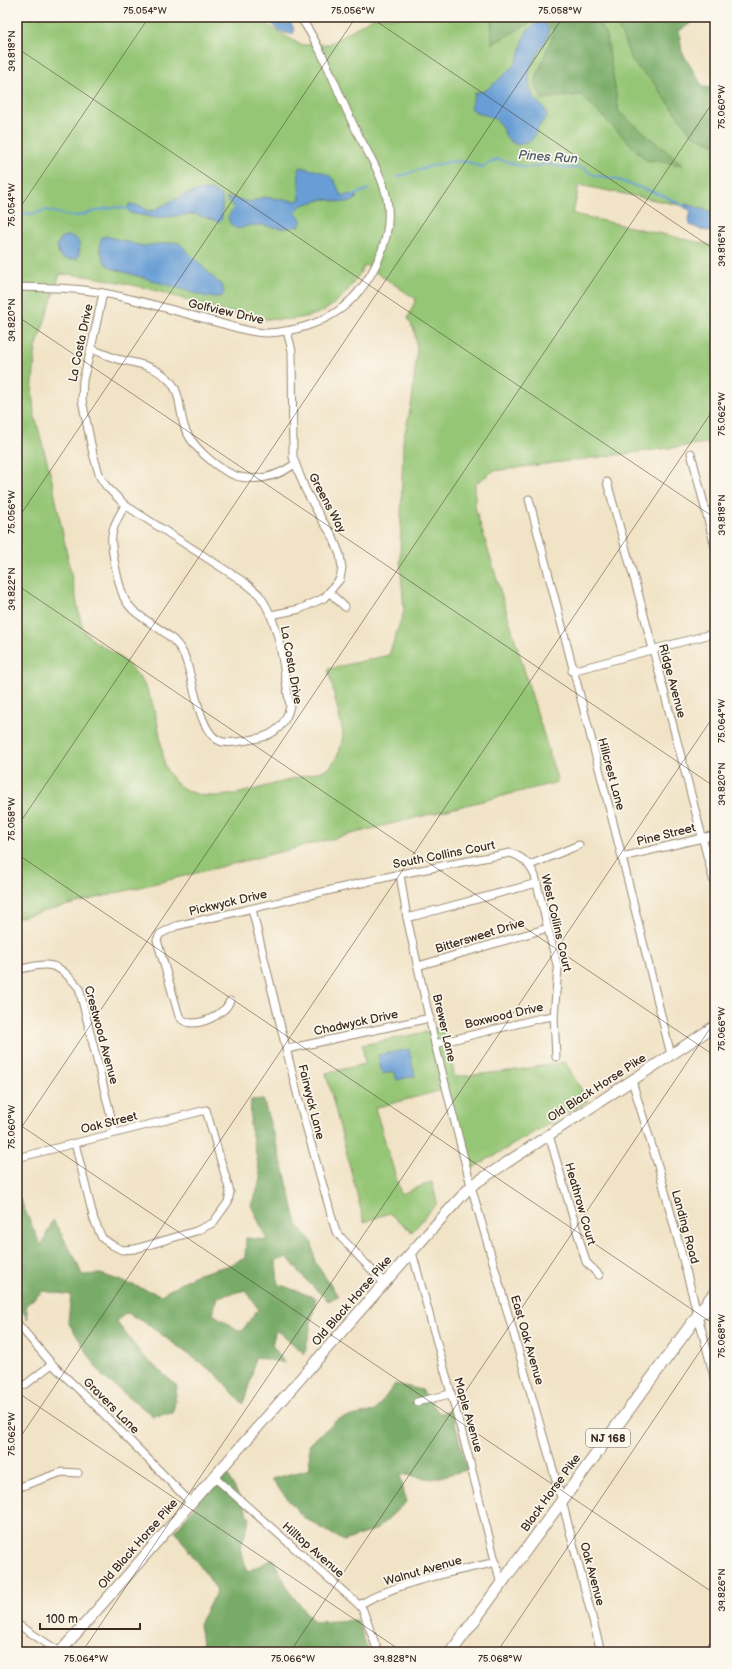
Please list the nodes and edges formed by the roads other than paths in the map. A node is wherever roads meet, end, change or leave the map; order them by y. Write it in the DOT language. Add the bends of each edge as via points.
graph roads {
  1 [pos="300,17"];
  2 [pos="17,287"];
  3 [pos="103,292"];
  4 [pos="287,331"];
  5 [pos="91,349"];
  6 [pos="691,454"];
  7 [pos="296,464"];
  8 [pos="607,482"];
  9 [pos="529,499"];
  10 [pos="125,505"];
  11 [pos="715,547"];
  12 [pos="330,592"];
  13 [pos="344,608"];
  14 [pos="271,615"];
  15 [pos="715,633"];
  16 [pos="652,649"];
  17 [pos="572,671"];
  18 [pos="715,835"];
  19 [pos="703,837"];
  20 [pos="579,845"];
  21 [pos="622,857"];
  22 [pos="530,865"];
  23 [pos="400,874"];
  24 [pos="537,883"];
  25 [pos="715,886"];
  26 [pos="307,896"];
  27 [pos="252,909"];
  28 [pos="407,918"];
  29 [pos="548,928"];
  30 [pos="418,966"];
  31 [pos="17,970"];
  32 [pos="230,1001"];
  33 [pos="554,1016"];
  34 [pos="430,1018"];
  35 [pos="715,1027"];
  36 [pos="435,1044"];
  37 [pos="286,1049"];
  38 [pos="670,1056"];
  39 [pos="556,1057"];
  40 [pos="632,1081"];
  41 [pos="115,1133"];
  42 [pos="549,1135"];
  43 [pos="75,1143"];
  44 [pos="17,1158"];
  45 [pos="471,1186"];
  46 [pos="412,1252"];
  47 [pos="599,1275"];
  48 [pos="384,1283"];
  49 [pos="715,1292"];
  50 [pos="715,1311"];
  51 [pos="698,1317"];
  52 [pos="17,1323"];
  53 [pos="52,1364"];
  54 [pos="715,1380"];
  55 [pos="17,1388"];
  56 [pos="450,1394"];
  57 [pos="417,1402"];
  58 [pos="78,1473"];
  59 [pos="214,1477"];
  60 [pos="17,1488"];
  61 [pos="562,1501"];
  62 [pos="191,1503"];
  63 [pos="496,1562"];
  64 [pos="501,1584"];
  65 [pos="359,1605"];
  66 [pos="17,1624"];
  67 [pos="60,1652"];
  68 [pos="378,1652"];
  69 [pos="451,1652"];
  70 [pos="601,1652"];
  1 -- 4 [label="street, Golfview Drive" via="378,174 387,198 388,217 381,254 356,294 342,308 320,321"];
  2 -- 3 [label="street, Golfview Drive" via="75,288"];
  3 -- 4 [label="street, Golfview Drive" via="239,328 266,333"];
  3 -- 5 [label="street, La Costa Drive"];
  4 -- 7 [label="street, Greens Way" via="292,351 293,457"];
  5 -- 7 [label="street" via="159,371 174,386 180,401 184,426 194,445 206,457 237,476 274,476"];
  5 -- 10 [label="street, La Costa Drive" via="83,380 82,400 93,454 100,477"];
  6 -- 11 [label="street"];
  7 -- 12 [label="street, Greens Way" via="305,489 332,535 340,555 340,579"];
  8 -- 16 [label="street, Ridge Avenue"];
  9 -- 17 [label="street, Hillcrest Lane"];
  10 -- 14 [label="street, La Costa Drive" via="244,582 259,596"];
  10 -- 14 [label="street, La Costa Drive" via="115,524 112,537 124,598 132,609 170,636 184,654 200,712 208,730 221,742 269,736 280,728 288,715 290,706 280,646"];
  12 -- 13 [label="street"];
  12 -- 14 [label="street, Greens Way" via="324,598 300,609"];
  15 -- 16 [label="street"];
  16 -- 17 [label="street"];
  16 -- 19 [label="street, Ridge Avenue"];
  17 -- 21 [label="street, Hillcrest Lane"];
  18 -- 19 [label="street, Pine Street"];
  19 -- 21 [label="street, Pine Street"];
  19 -- 25 [label="street, Ridge Avenue"];
  20 -- 22 [label="street"];
  21 -- 38 [label="street, Hillcrest Lane"];
  22 -- 23 [label="street, South Collins Court" via="518,855 510,853"];
  22 -- 24 [label="street, West Collins Court"];
  23 -- 26 [label="street, South Collins Court"];
  23 -- 28 [label="street, Brewer Lane"];
  24 -- 28 [label="street"];
  24 -- 29 [label="street, West Collins Court"];
  26 -- 27 [label="street, Pickwyck Drive"];
  27 -- 32 [label="street, Pickwyck Drive" via="176,926 165,931 157,940 179,1016 184,1023 200,1022 221,1013"];
  27 -- 37 [label="street, Fairwyck Lane"];
  28 -- 30 [label="street, Brewer Lane"];
  29 -- 30 [label="street, Bittersweet Drive"];
  29 -- 33 [label="street, West Collins Court" via="558,969"];
  30 -- 34 [label="street, Brewer Lane"];
  31 -- 41 [label="street, Crestwood Avenue" via="39,964 54,966 66,972 79,988"];
  33 -- 36 [label="street, Boxwood Drive"];
  33 -- 39 [label="street, West Collins Court"];
  34 -- 36 [label="street, Brewer Lane"];
  34 -- 37 [label="street, Chadwyck Drive"];
  35 -- 38 [label="street, Old Black Horse Pike"];
  36 -- 45 [label="street, Brewer Lane"];
  37 -- 48 [label="street, Fairwyck Lane" via="336,1232"];
  38 -- 40 [label="street, Old Black Horse Pike"];
  40 -- 42 [label="street, Old Black Horse Pike"];
  40 -- 51 [label="street, Landing Road"];
  41 -- 43 [label="street, Oak Street"];
  41 -- 43 [label="street, Oak Street" via="206,1110 230,1192 228,1202 213,1223 196,1231 134,1249 122,1250 112,1246 102,1238 94,1220"];
  42 -- 45 [label="street, Old Black Horse Pike"];
  42 -- 47 [label="street, Heathrow Court" via="586,1262"];
  43 -- 44 [label="street, Oak Street"];
  45 -- 46 [label="street, Old Black Horse Pike"];
  45 -- 61 [label="street, East Oak Avenue"];
  46 -- 48 [label="street, Old Black Horse Pike"];
  46 -- 56 [label="street, Maple Avenue"];
  48 -- 59 [label="street, Old Black Horse Pike"];
  49 -- 51 [label="main road, Black Horse Pike / NJ 168"];
  50 -- 51 [label="street"];
  51 -- 54 [label="street, Landing Road"];
  51 -- 61 [label="main road, Black Horse Pike / NJ 168"];
  52 -- 53 [label="street, Gravers Lane"];
  53 -- 55 [label="street" via="25,1385"];
  53 -- 62 [label="street, Gravers Lane"];
  56 -- 57 [label="street"];
  56 -- 63 [label="street, Maple Avenue"];
  58 -- 60 [label="street" via="62,1472"];
  59 -- 62 [label="street, Old Black Horse Pike"];
  59 -- 65 [label="street, Hilltop Avenue"];
  61 -- 64 [label="main road, Black Horse Pike / NJ 168"];
  61 -- 70 [label="street, Oak Avenue"];
  62 -- 67 [label="street, Old Black Horse Pike"];
  63 -- 64 [label="street, Maple Avenue"];
  63 -- 65 [label="street, Walnut Avenue" via="418,1581"];
  64 -- 69 [label="main road, Black Horse Pike / NJ 168"];
  65 -- 68 [label="street, Hilltop Avenue"];
  66 -- 67 [label="street"];
}
